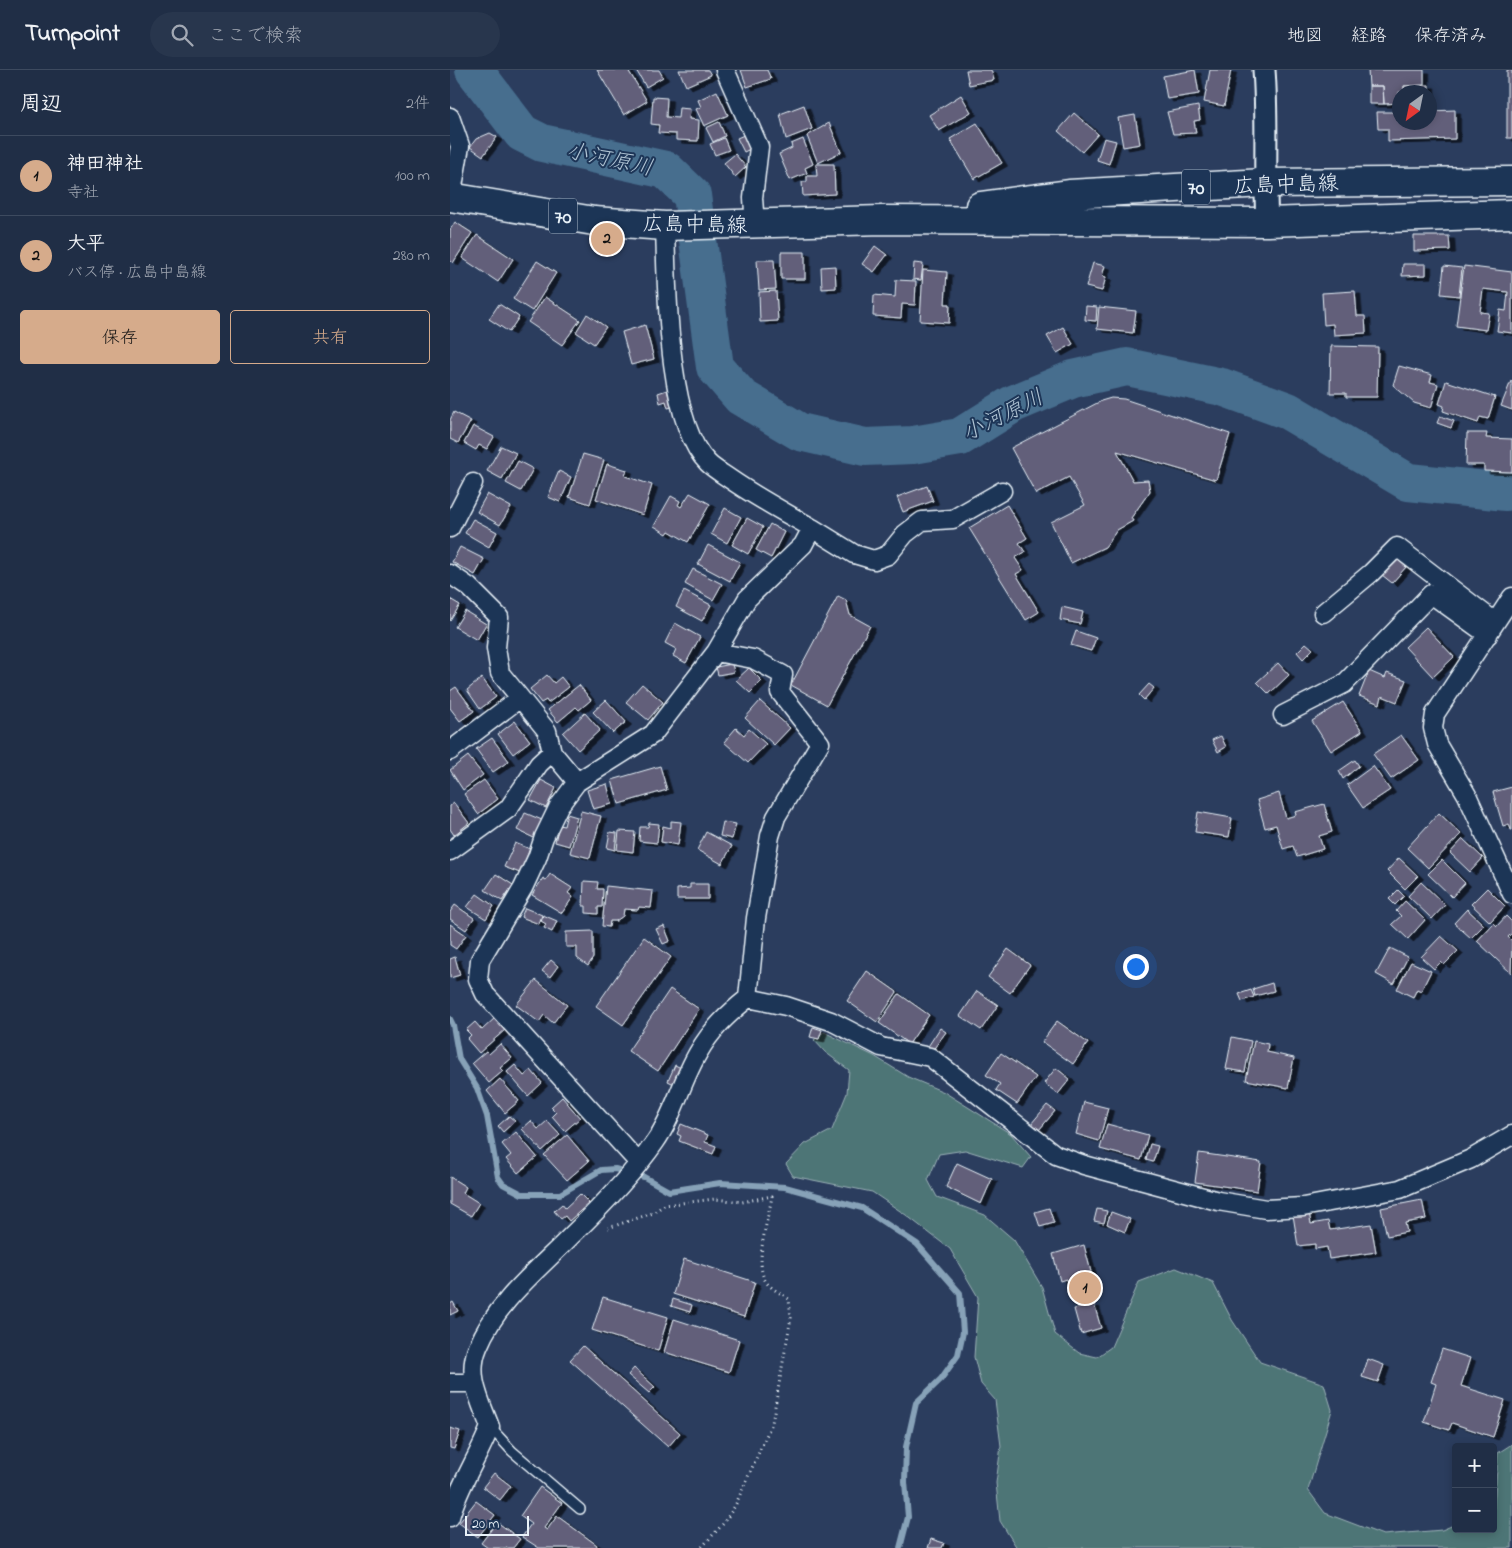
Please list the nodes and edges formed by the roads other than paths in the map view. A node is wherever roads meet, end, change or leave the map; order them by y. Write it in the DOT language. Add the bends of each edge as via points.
graph roads {
  1 [pos="725,70"];
  2 [pos="1264,70"];
  3 [pos="450,117"];
  4 [pos="1512,181"];
  5 [pos="1264,184"];
  6 [pos="450,198"];
  7 [pos="1512,214"];
  8 [pos="882,220"];
  9 [pos="1267,222"];
  10 [pos="670,226"];
  11 [pos="744,226"];
  12 [pos="473,483"];
  13 [pos="1002,490"];
  14 [pos="450,528"];
  15 [pos="812,528"];
  16 [pos="450,574"];
  17 [pos="1512,597"];
  18 [pos="1323,612"];
  19 [pos="1492,629"];
  20 [pos="716,652"];
  21 [pos="520,698"];
  22 [pos="1283,716"];
  23 [pos="450,751"];
  24 [pos="552,752"];
  25 [pos="577,782"];
  26 [pos="450,851"];
  27 [pos="1512,894"];
  28 [pos="748,998"];
  29 [pos="1512,1135"];
  30 [pos="638,1162"];
  31 [pos="474,1382"];
  32 [pos="450,1383"];
  33 [pos="490,1427"];
  34 [pos="580,1509"];
  35 [pos="450,1518"];
  1 -- 11 [label="street" via="759,146 753,198"];
  2 -- 5 [label="street" via="1267,108"];
  3 -- 6 [label="street" via="460,146"];
  4 -- 5 [label="main road, 広島中島線 / 70"];
  5 -- 8 [label="main road, 広島中島線 / 70" via="1069,194"];
  5 -- 9 [label="street"];
  6 -- 10 [label="main road, 広島中島線 / 70" via="594,220"];
  7 -- 9 [label="main road, 広島中島線 / 70"];
  8 -- 9 [label="main road, 広島中島線 / 70"];
  8 -- 11 [label="main road, 広島中島線 / 70"];
  10 -- 11 [label="main road, 広島中島線 / 70"];
  10 -- 15 [label="street" via="668,327 679,392 693,443 708,463 749,492"];
  12 -- 14 [label="street"];
  13 -- 15 [label="street" via="953,520 922,521 905,534 888,555 874,560 854,554"];
  15 -- 20 [label="street" via="803,545 747,599"];
  16 -- 21 [label="street" via="470,587 499,618 496,648 500,674"];
  17 -- 19 [label="street"];
  18 -- 19 [label="street" via="1397,547"];
  19 -- 22 [label="street" via="1431,594 1344,684"];
  19 -- 27 [label="street" via="1435,714 1433,728 1437,744 1467,795"];
  20 -- 25 [label="street" via="653,734"];
  20 -- 28 [label="street" via="753,659 783,675 780,692 820,743 776,818 770,836 756,918"];
  21 -- 23 [label="street"];
  21 -- 24 [label="street" via="547,731"];
  24 -- 25 [label="street"];
  24 -- 26 [label="street" via="538,764 508,809"];
  25 -- 30 [label="street" via="559,806 523,888 480,960 478,979 485,994"];
  28 -- 29 [label="street" via="832,1021 881,1047 930,1057 1056,1155 1218,1201 1266,1209 1303,1207 1400,1189 1471,1159"];
  28 -- 30 [label="street" via="721,1020 697,1053 673,1110"];
  30 -- 31 [label="street" via="573,1235 517,1290 487,1330 472,1367"];
  31 -- 32 [label="street"];
  31 -- 33 [label="street"];
  33 -- 34 [label="lane" via="512,1451"];
  33 -- 35 [label="street"];
}
